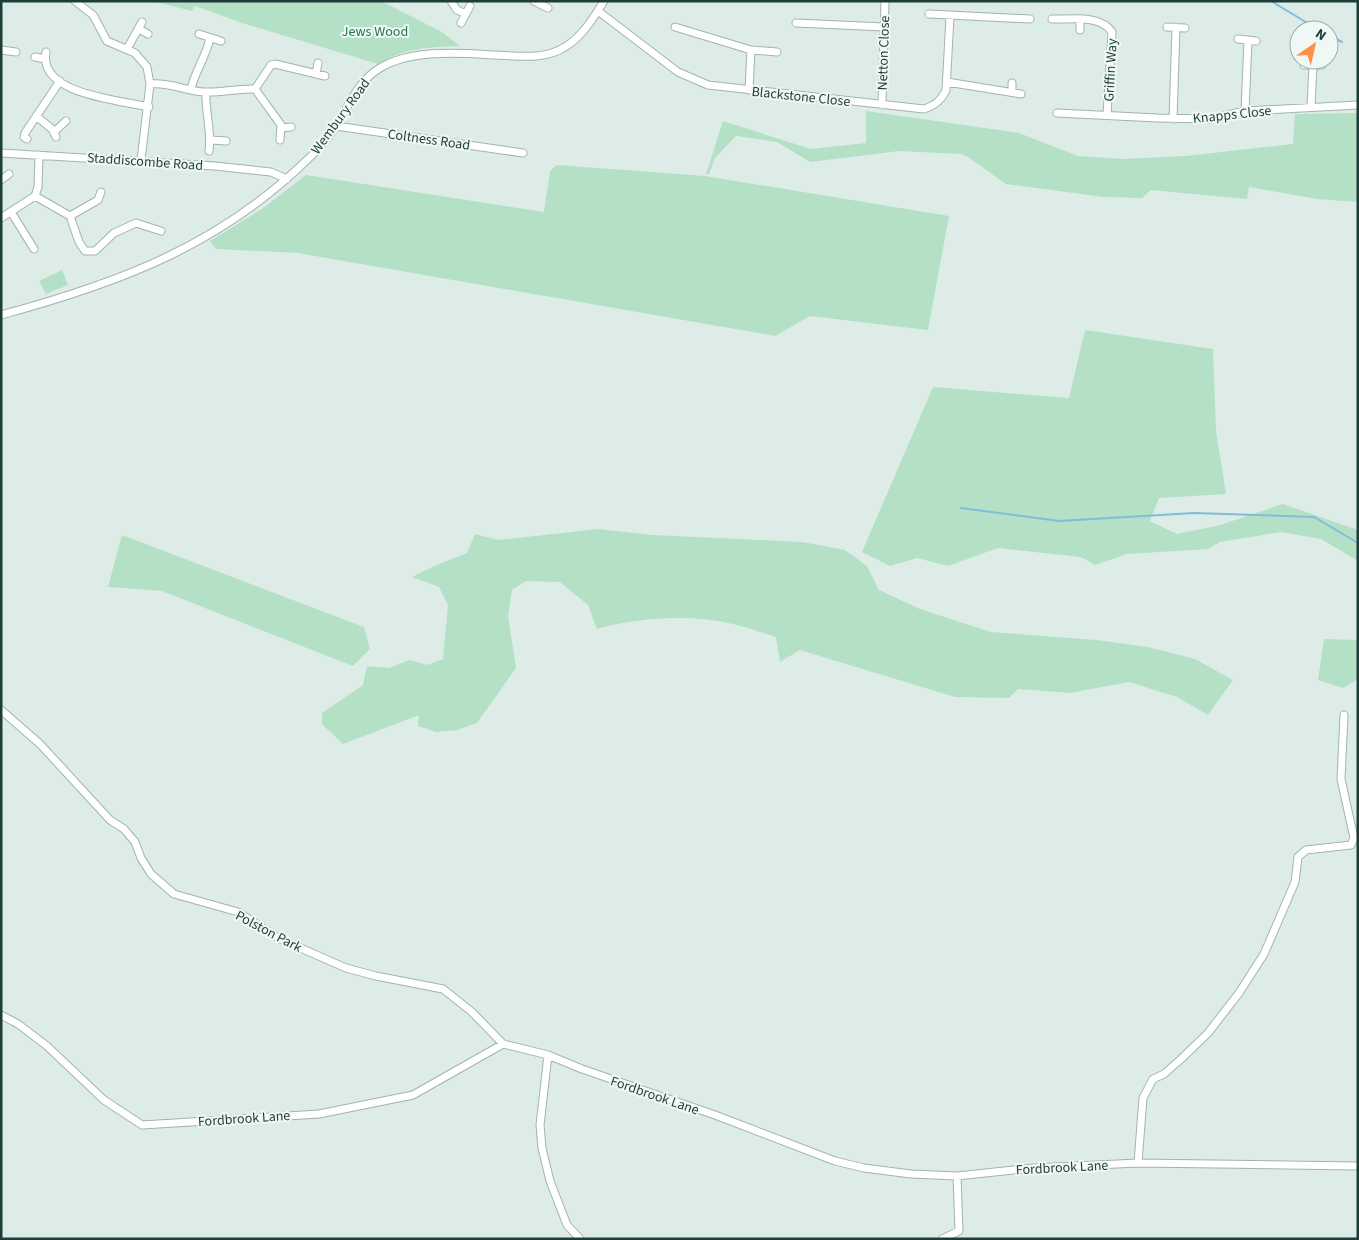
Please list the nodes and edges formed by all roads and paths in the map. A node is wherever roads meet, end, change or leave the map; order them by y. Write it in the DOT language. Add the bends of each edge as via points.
graph roads {
  1 [pos="75,1"];
  2 [pos="451,1"];
  3 [pos="604,1"];
  4 [pos="885,1"];
  5 [pos="538,2"];
  6 [pos="470,6"];
  7 [pos="548,8"];
  8 [pos="1007,9"];
  9 [pos="598,11"];
  10 [pos="466,14"];
  11 [pos="929,14"];
  12 [pos="809,15"];
  13 [pos="950,17"];
  14 [pos="1008,18"];
  15 [pos="1030,19"];
  16 [pos="1052,19"];
  17 [pos="1080,20"];
  18 [pos="461,23"];
  19 [pos="796,23"];
  20 [pos="809,24"];
  21 [pos="675,27"];
  22 [pos="884,27"];
  23 [pos="1167,27"];
  24 [pos="1176,27"];
  25 [pos="1185,28"];
  26 [pos="1080,30"];
  27 [pos="148,34"];
  28 [pos="199,34"];
  29 [pos="705,36"];
  30 [pos="210,38"];
  31 [pos="1238,39"];
  32 [pos="221,40"];
  33 [pos="1248,40"];
  34 [pos="1256,41"];
  35 [pos="703,45"];
  36 [pos="127,49"];
  37 [pos="1,50"];
  38 [pos="751,50"];
  39 [pos="16,52"];
  40 [pos="777,52"];
  41 [pos="35,57"];
  42 [pos="318,63"];
  43 [pos="1313,70"];
  44 [pos="316,74"];
  45 [pos="325,76"];
  46 [pos="60,81"];
  47 [pos="947,82"];
  48 [pos="1012,83"];
  49 [pos="150,84"];
  50 [pos="255,89"];
  51 [pos="191,90"];
  52 [pos="749,90"];
  53 [pos="206,92"];
  54 [pos="1012,92"];
  55 [pos="1021,94"];
  56 [pos="882,105"];
  57 [pos="1358,105"];
  58 [pos="149,107"];
  59 [pos="1311,107"];
  60 [pos="1245,111"];
  61 [pos="1057,113"];
  62 [pos="1107,115"];
  63 [pos="36,116"];
  64 [pos="1173,119"];
  65 [pos="66,121"];
  66 [pos="336,126"];
  67 [pos="291,127"];
  68 [pos="282,128"];
  69 [pos="27,139"];
  70 [pos="211,140"];
  71 [pos="280,140"];
  72 [pos="226,141"];
  73 [pos="209,151"];
  74 [pos="1,152"];
  75 [pos="523,153"];
  76 [pos="39,155"];
  77 [pos="141,160"];
  78 [pos="9,174"];
  79 [pos="288,179"];
  80 [pos="1,180"];
  81 [pos="102,192"];
  82 [pos="36,196"];
  83 [pos="11,212"];
  84 [pos="70,216"];
  85 [pos="1,218"];
  86 [pos="160,231"];
  87 [pos="34,249"];
  88 [pos="1,315"];
  89 [pos="1,710"];
  90 [pos="1344,715"];
  91 [pos="1,1015"];
  92 [pos="503,1044"];
  93 [pos="548,1055"];
  94 [pos="1138,1164"];
  95 [pos="1358,1166"];
  96 [pos="957,1176"];
  97 [pos="580,1239"];
  98 [pos="942,1239"];
  1 -- 36 [label="street" via="93,15 106,41"];
  2 -- 10 [label="street" via="457,10"];
  3 -- 9 [label="street, Wembury Road"];
  4 -- 22 [label="street, Netton Close"];
  5 -- 7 [label="street"];
  6 -- 10 [label="street"];
  8 -- 14 [label="street"];
  9 -- 52 [label="street, Blackstone Close" via="694,81"];
  9 -- 66 [label="street, Wembury Road" via="574,41 550,55 437,55 389,63 362,83"];
  10 -- 18 [label="street"];
  11 -- 13 [label="street"];
  12 -- 20 [label="street"];
  13 -- 14 [label="street"];
  13 -- 47 [label="street, Blackstone Close"];
  14 -- 15 [label="street"];
  16 -- 17 [label="street, Griffin Way"];
  17 -- 26 [label="street"];
  17 -- 62 [label="street, Griffin Way" via="1100,21 1112,32"];
  19 -- 20 [label="street"];
  20 -- 22 [label="street"];
  21 -- 29 [label="street"];
  22 -- 56 [label="street, Netton Close"];
  23 -- 24 [label="street"];
  24 -- 25 [label="street"];
  24 -- 64 [label="street"];
  27 -- 36 [label="street" via="140,25"];
  28 -- 30 [label="street"];
  29 -- 35 [label="street"];
  29 -- 38 [label="street"];
  30 -- 32 [label="street"];
  30 -- 51 [label="street"];
  31 -- 33 [label="street"];
  33 -- 34 [label="street"];
  33 -- 60 [label="street"];
  36 -- 49 [label="street" via="147,67"];
  37 -- 39 [label="street"];
  38 -- 40 [label="street"];
  38 -- 52 [label="street"];
  41 -- 46 [label="street" via="46,56 49,72"];
  42 -- 44 [label="street"];
  43 -- 59 [label="street"];
  44 -- 45 [label="street"];
  44 -- 50 [label="street" via="275,64"];
  46 -- 58 [label="street" via="86,94"];
  46 -- 63 [label="street" via="38,106"];
  47 -- 54 [label="street"];
  47 -- 56 [label="street, Blackstone Close" via="942,99 934,106 924,109"];
  48 -- 54 [label="street"];
  49 -- 51 [label="street" via="168,83"];
  49 -- 58 [label="street"];
  50 -- 53 [label="street"];
  50 -- 68 [label="street"];
  51 -- 53 [label="street"];
  52 -- 56 [label="street, Blackstone Close"];
  53 -- 70 [label="street" via="205,108"];
  54 -- 55 [label="street"];
  57 -- 59 [label="street, Knapps Close"];
  58 -- 77 [label="street"];
  59 -- 60 [label="street, Knapps Close"];
  60 -- 64 [label="street, Knapps Close" via="1210,119"];
  61 -- 62 [label="street, Knapps Close" via="1077,111"];
  62 -- 64 [label="street, Knapps Close"];
  63 -- 65 [label="street" via="55,134"];
  63 -- 69 [label="street" via="25,134"];
  66 -- 75 [label="street, Coltness Road"];
  66 -- 79 [label="street, Wembury Road"];
  67 -- 68 [label="street"];
  68 -- 71 [label="street"];
  70 -- 72 [label="street"];
  70 -- 73 [label="street"];
  74 -- 76 [label="street, Staddiscombe Road"];
  76 -- 77 [label="street, Staddiscombe Road"];
  76 -- 82 [label="street"];
  77 -- 79 [label="street, Staddiscombe Road" via="259,170"];
  78 -- 80 [label="street"];
  79 -- 88 [label="street, Wembury Road" via="211,234 130,275 81,293"];
  81 -- 84 [label="street" via="98,200"];
  82 -- 83 [label="street"];
  82 -- 84 [label="street"];
  83 -- 85 [label="street"];
  83 -- 87 [label="street"];
  84 -- 86 [label="street" via="82,249 90,252 96,251 114,233 136,223"];
  89 -- 92 [label="street, Polston Park" via="40,744 110,820 124,829 135,842 151,874 174,894 238,912 280,939 346,968 443,989 472,1012"];
  90 -- 94 [label="street" via="1341,779 1354,838 1351,845 1306,850 1298,856 1295,882 1264,954 1208,1033 1176,1064 1153,1079 1143,1098"];
  91 -- 92 [label="street, Fordbrook Lane" via="47,1046 104,1100 142,1124 319,1114 413,1095"];
  92 -- 93 [label="street, Fordbrook Lane"];
  93 -- 96 [label="street, Fordbrook Lane" via="835,1161 911,1174"];
  93 -- 97 [label="street" via="540,1125 542,1148 567,1225"];
  94 -- 95 [label="street, Fordbrook Lane"];
  94 -- 96 [label="street, Fordbrook Lane" via="1033,1168"];
  96 -- 98 [label="street" via="959,1231"];
}
